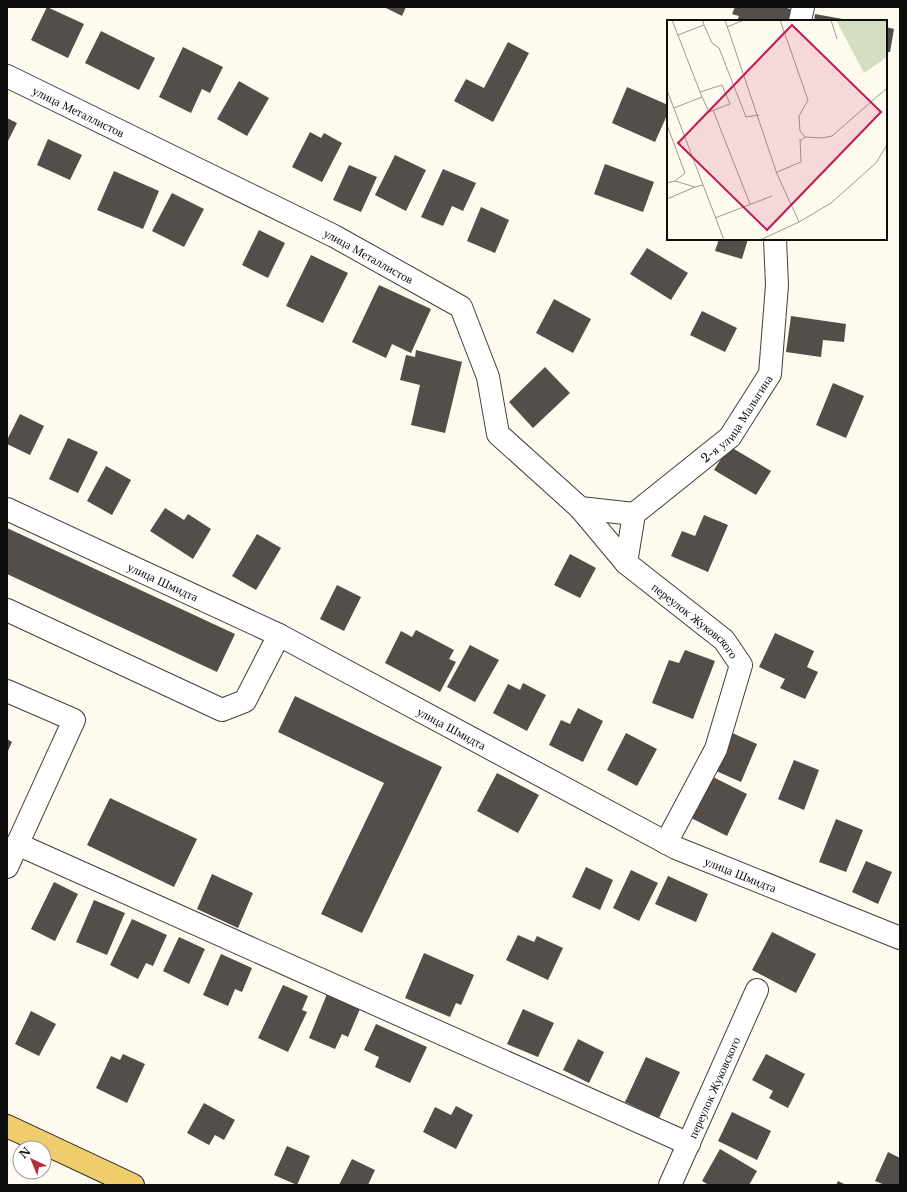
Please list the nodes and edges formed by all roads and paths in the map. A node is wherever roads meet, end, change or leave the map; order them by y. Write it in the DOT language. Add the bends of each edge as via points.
graph roads {
  1 [pos="803,7"];
  2 [pos="800,20"];
  3 [pos="7,76"];
  4 [pos="774,240"];
  5 [pos="580,508"];
  6 [pos="7,509"];
  7 [pos="634,514"];
  8 [pos="626,564"];
  9 [pos="8,613"];
  10 [pos="279,635"];
  11 [pos="7,691"];
  12 [pos="666,843"];
  13 [pos="17,844"];
  14 [pos="7,867"];
  15 [pos="900,938"];
  16 [pos="757,990"];
  17 [pos="7,1126"];
  18 [pos="689,1144"];
  19 [pos="133,1185"];
  20 [pos="670,1185"];
  1 -- 2 [label="street"];
  3 -- 5 [label="street, улица Металлистов" via="334,236 461,307 488,377 498,434"];
  4 -- 7 [label="street, 2-я улица Малыгина" via="777,284 770,374 730,437"];
  5 -- 7 [label="street"];
  5 -- 8 [label="street, улица Металлистов"];
  6 -- 10 [label="street, улица Шмидта"];
  7 -- 8 [label="street"];
  8 -- 12 [label="street, переулок Жуковского" via="724,640 741,665 716,749"];
  9 -- 10 [label="street" via="222,710 245,701"];
  10 -- 12 [label="street, улица Шмидта"];
  11 -- 13 [label="street" via="74,720"];
  12 -- 15 [label="street, улица Шмидта"];
  13 -- 14 [label="street"];
  13 -- 18 [label="street"];
  16 -- 18 [label="street, переулок Жуковского"];
  17 -- 19 [label="main road"];
  18 -- 20 [label="street, переулок Жуковского"];
}
